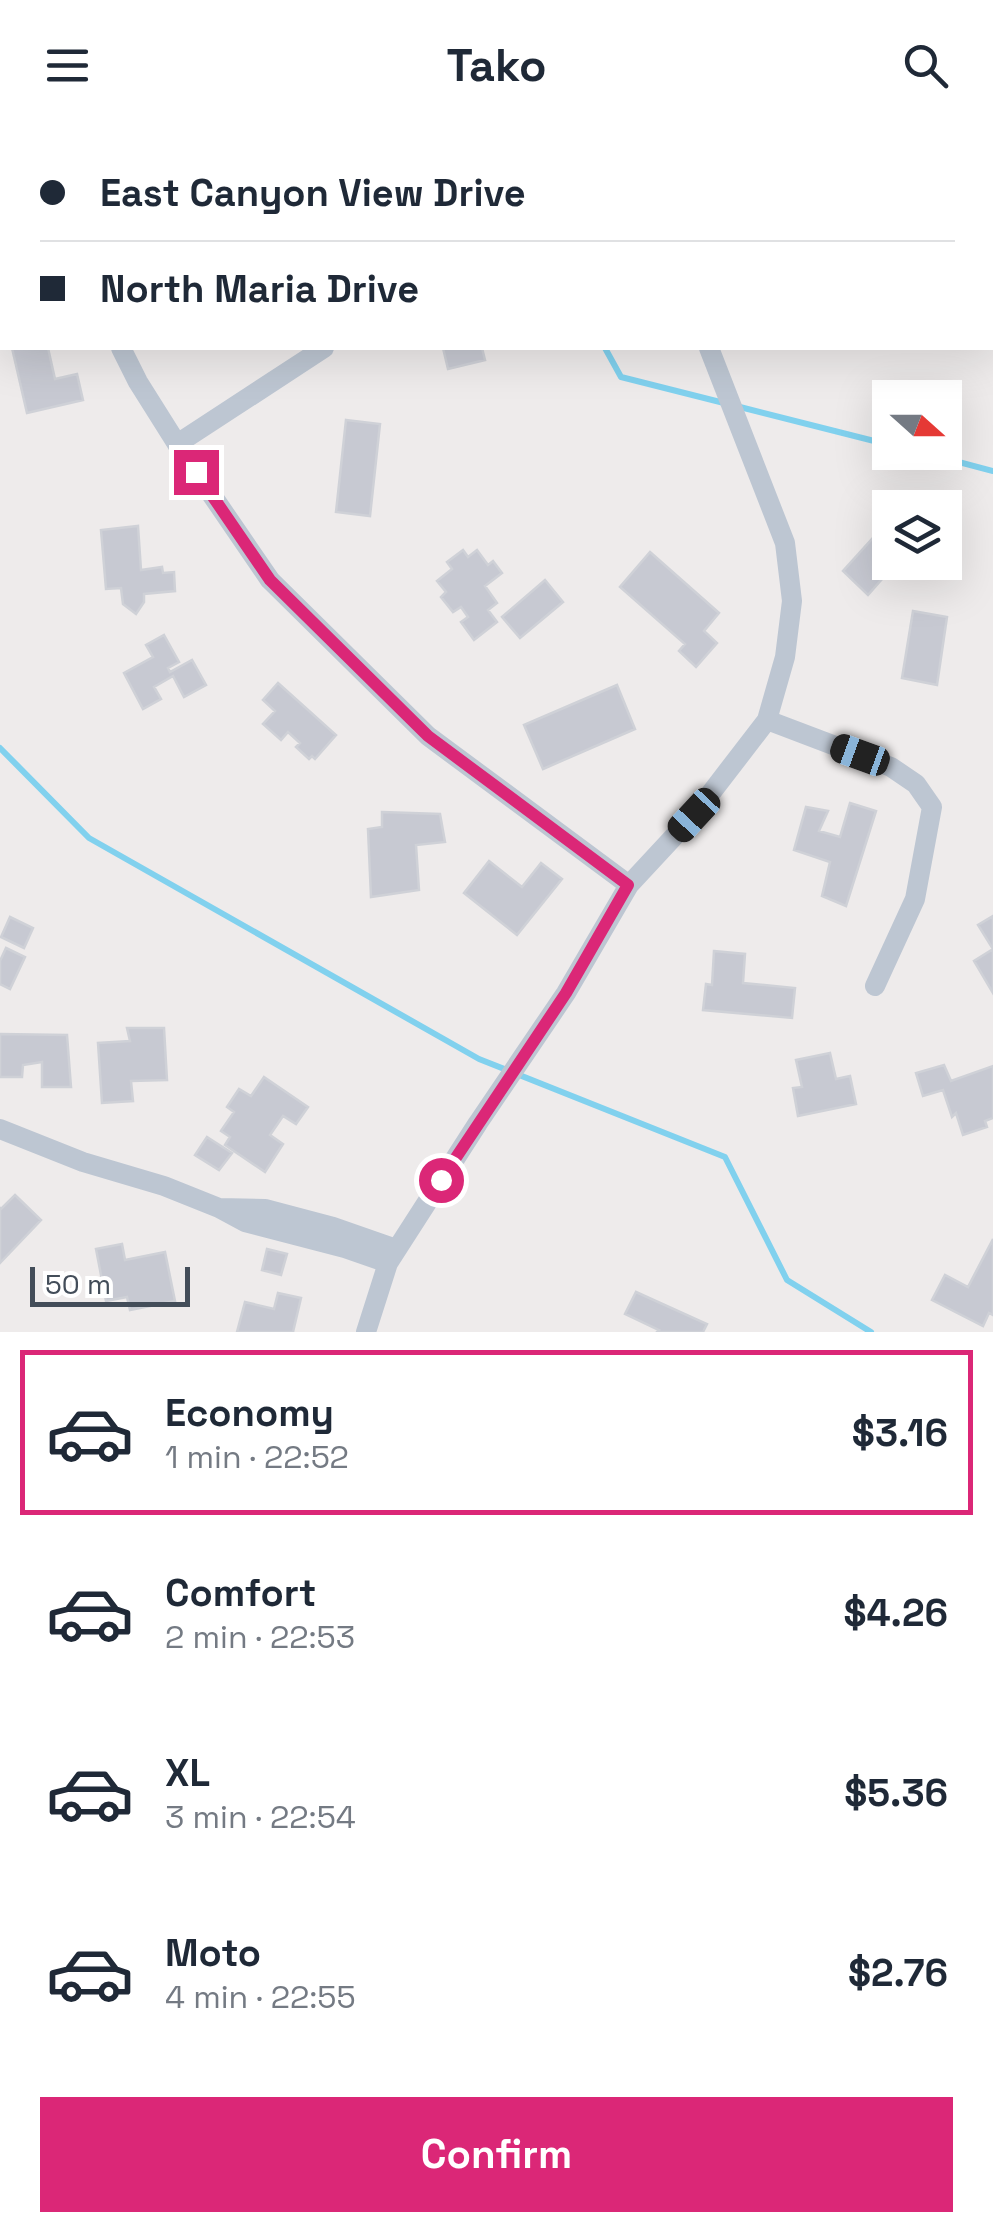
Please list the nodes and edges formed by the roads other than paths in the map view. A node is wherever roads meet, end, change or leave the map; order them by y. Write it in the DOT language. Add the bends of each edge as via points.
graph roads {
  1 [pos="122,350"];
  2 [pos="321,350"];
  3 [pos="709,350"];
  4 [pos="177,444"];
  5 [pos="766,720"];
  6 [pos="628,885"];
  7 [pos="875,986"];
  8 [pos="0,1129"];
  9 [pos="392,1256"];
  10 [pos="366,1332"];
  1 -- 4 [label="street"];
  2 -- 4 [label="street"];
  3 -- 5 [label="street" via="785,542 792,601 785,657"];
  4 -- 6 [label="street" via="270,580 428,736"];
  5 -- 6 [label="street" via="694,815"];
  5 -- 7 [label="street" via="891,767 932,806 915,899"];
  6 -- 9 [label="street" via="566,993"];
  8 -- 9 [label="street" via="219,1208 265,1209 333,1227"];
  9 -- 10 [label="street"];
}
